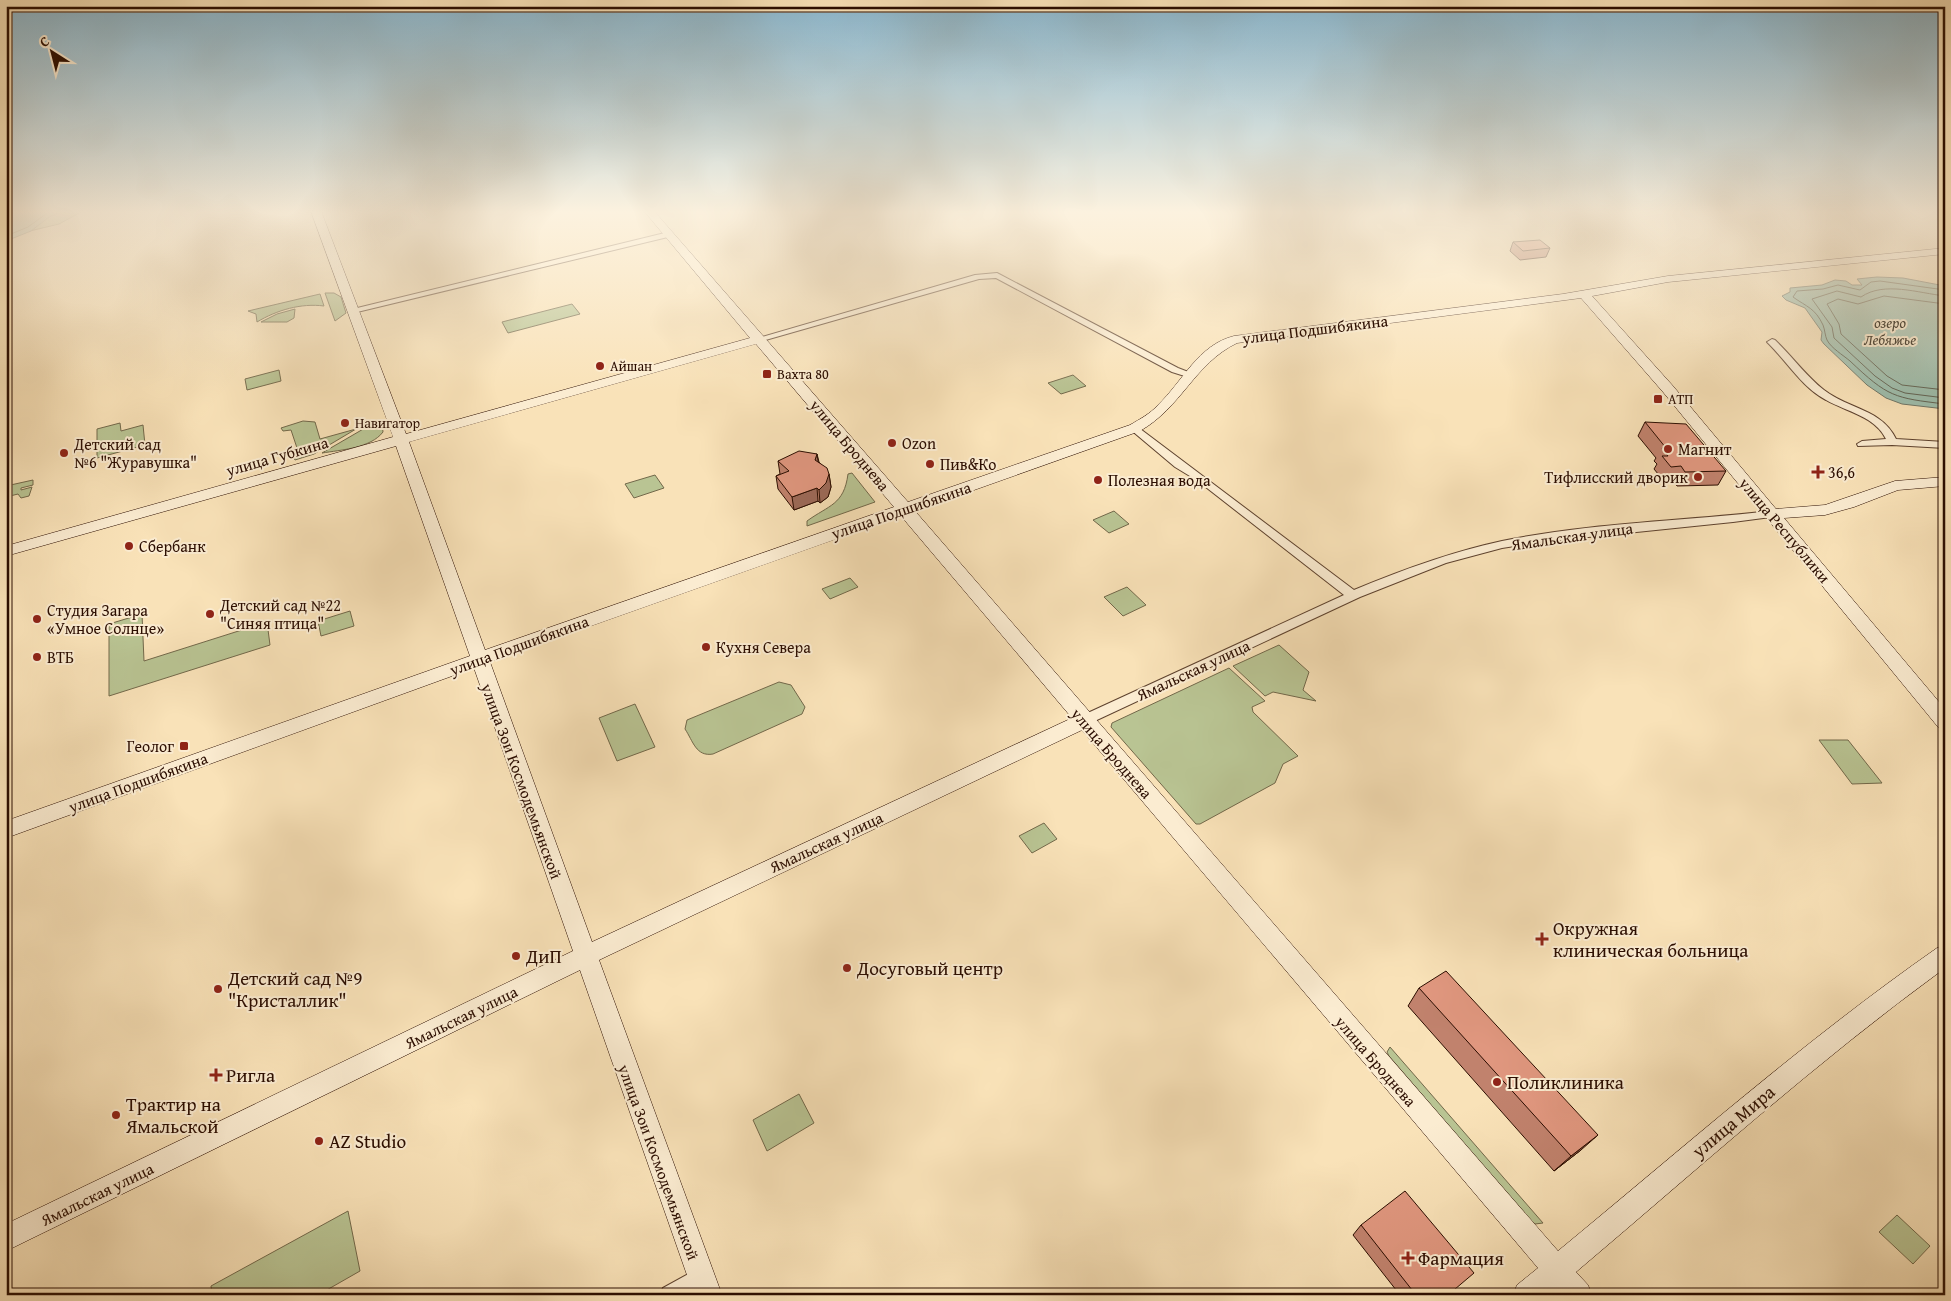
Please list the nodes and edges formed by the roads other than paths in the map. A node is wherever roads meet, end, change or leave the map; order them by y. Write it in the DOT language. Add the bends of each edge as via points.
graph roads {
  1 [pos="339,272"];
  2 [pos="512,272"];
  3 [pos="701,272"];
  4 [pos="1743,272"];
  5 [pos="1584,294"];
  6 [pos="353,310"];
  7 [pos="759,339"];
  8 [pos="1772,342"];
  9 [pos="1191,375"];
  10 [pos="1134,428"];
  11 [pos="401,439"];
  12 [pos="1892,442"];
  13 [pos="1862,444"];
  14 [pos="1945,445"];
  15 [pos="1945,481"];
  16 [pos="904,509"];
  17 [pos="1772,514"];
  18 [pos="6,551"];
  19 [pos="1352,595"];
  20 [pos="479,659"];
  21 [pos="1084,721"];
  22 [pos="1945,722"];
  23 [pos="6,830"];
  24 [pos="1945,955"];
  25 [pos="585,956"];
  26 [pos="6,1238"];
  27 [pos="1557,1271"];
  28 [pos="704,1286"];
  29 [pos="670,1295"];
  30 [pos="1528,1295"];
  31 [pos="1578,1295"];
  1 -- 6 [label="main road, улица Зои Космодемьянской"];
  2 -- 6 [label="street"];
  3 -- 7 [label="main road, улица Броднева"];
  4 -- 5 [label="main road, улица Подшибякина" via="1668,279"];
  5 -- 9 [label="main road, улица Подшибякина" via="1241,338 1211,351"];
  5 -- 17 [label="main road, улица Республики"];
  6 -- 11 [label="main road, улица Зои Космодемьянской"];
  7 -- 9 [label="street" via="997,274 1175,370"];
  7 -- 11 [label="main road, улица Губкина"];
  7 -- 16 [label="main road, улица Броднева"];
  8 -- 12 [label="street" via="1823,395 1880,423 1888,430"];
  9 -- 10 [label="main road, улица Подшибякина" via="1162,412"];
  10 -- 16 [label="main road, улица Подшибякина"];
  10 -- 19 [label="street"];
  11 -- 18 [label="main road, улица Губкина"];
  11 -- 20 [label="main road, улица Зои Космодемьянской"];
  12 -- 13 [label="street"];
  12 -- 14 [label="street"];
  15 -- 17 [label="main road" via="1895,486 1825,510"];
  16 -- 20 [label="main road, улица Подшибякина"];
  16 -- 21 [label="main road, улица Броднева"];
  17 -- 19 [label="street, Ямальская улица" via="1543,538 1466,554"];
  17 -- 22 [label="main road, улица Республики"];
  19 -- 21 [label="street, Ямальская улица"];
  20 -- 23 [label="main road, улица Подшибякина"];
  20 -- 25 [label="main road, улица Зои Космодемьянской"];
  21 -- 25 [label="main road, Ямальская улица"];
  21 -- 27 [label="main road, улица Броднева"];
  24 -- 27 [label="main road, улица Мира" via="1838,1034"];
  25 -- 26 [label="main road, Ямальская улица"];
  25 -- 28 [label="main road, улица Зои Космодемьянской"];
  27 -- 30 [label="main road, улица Мира"];
  27 -- 31 [label="main road, улица Броднева"];
  28 -- 29 [label="street"];
}
